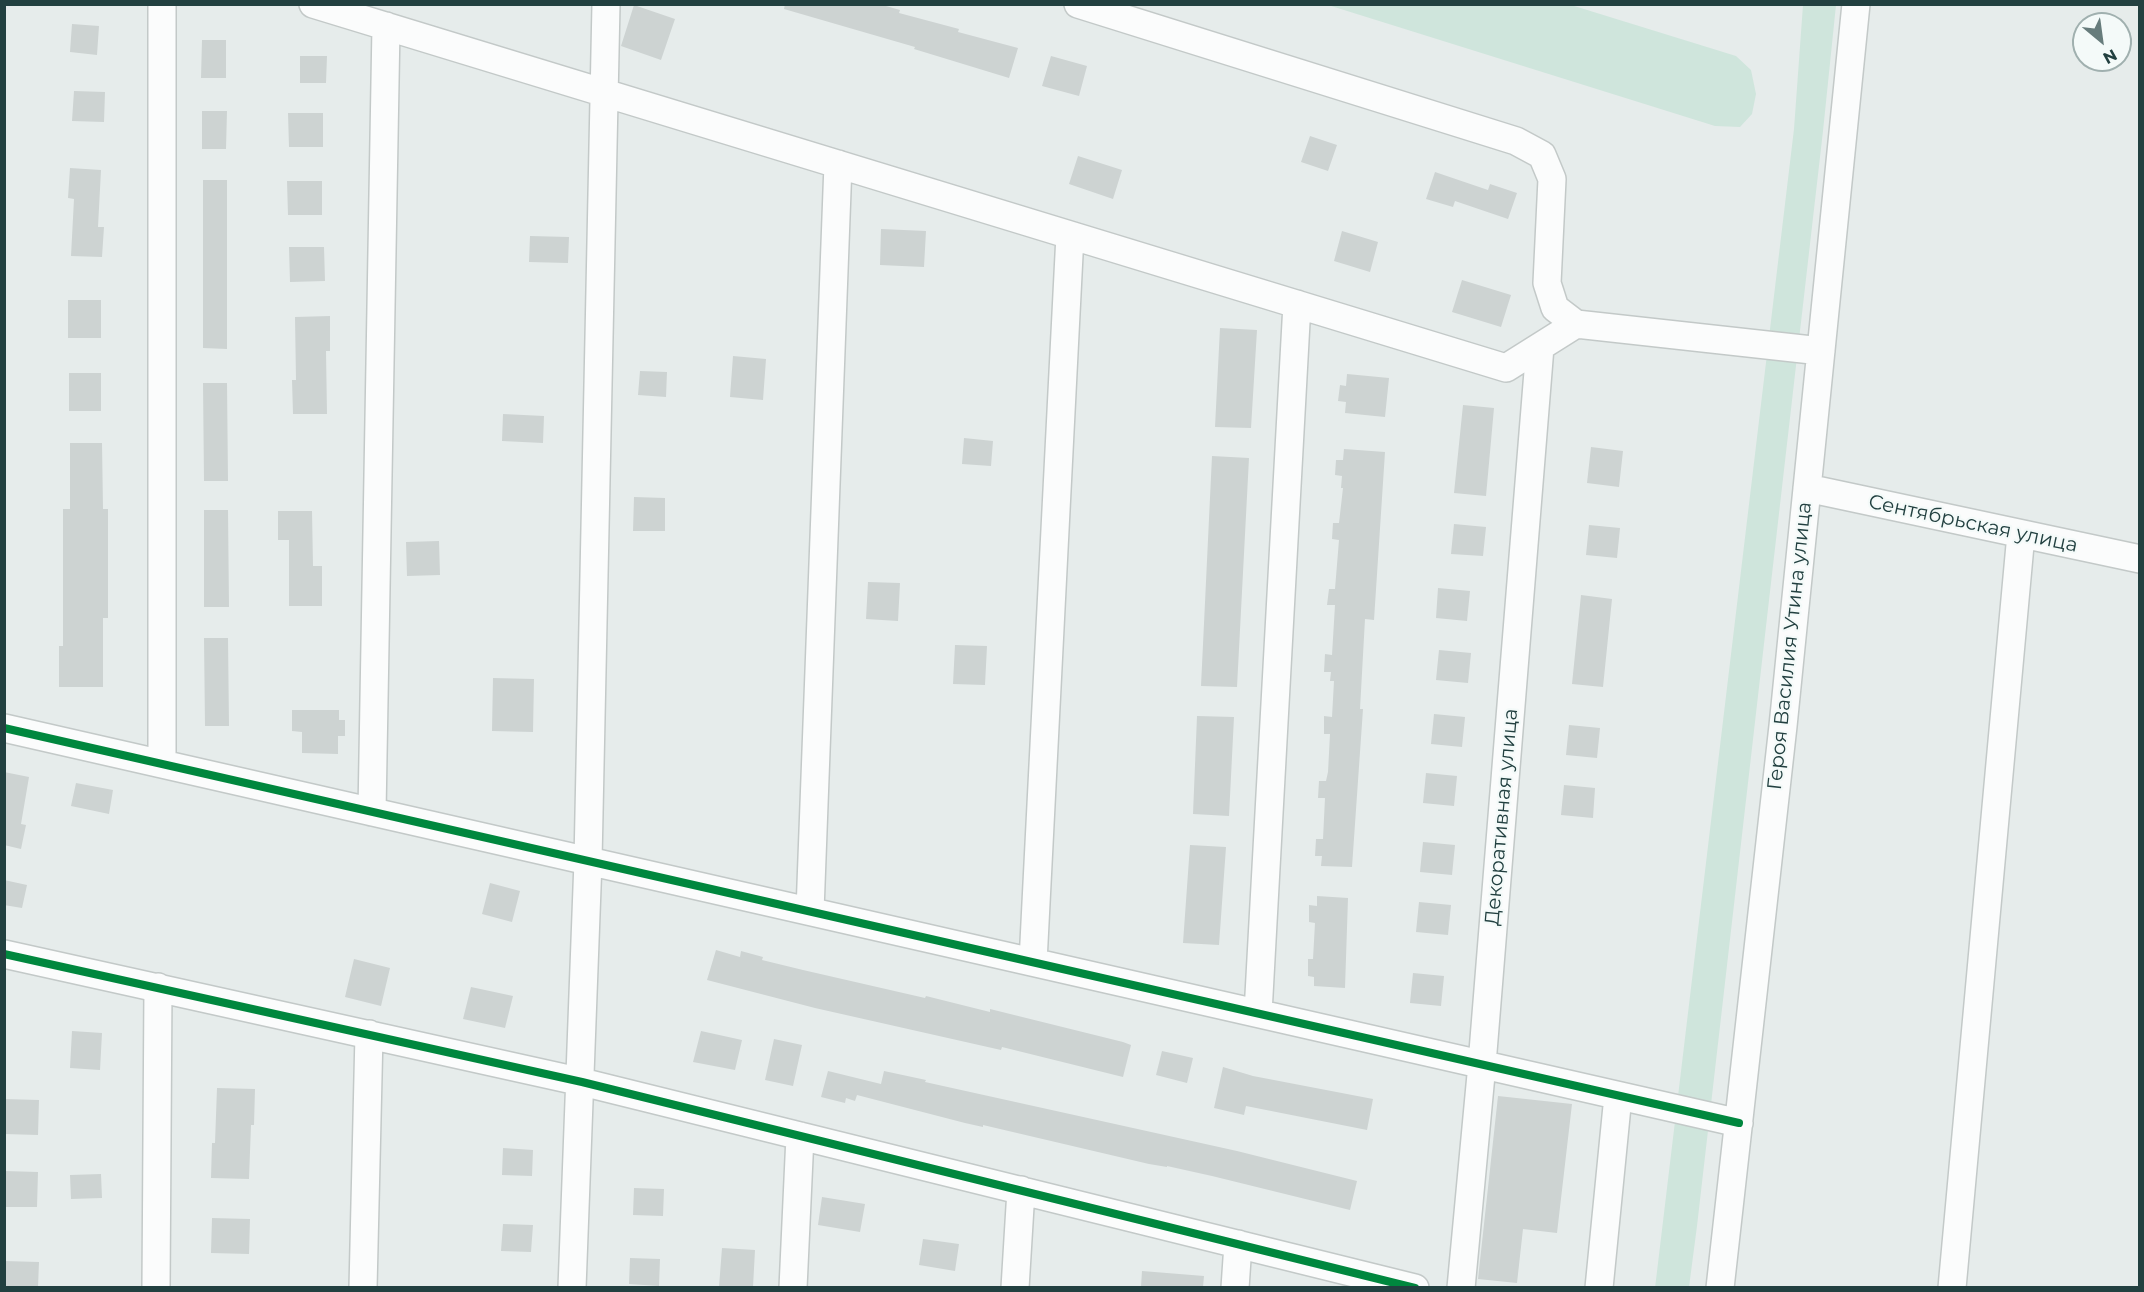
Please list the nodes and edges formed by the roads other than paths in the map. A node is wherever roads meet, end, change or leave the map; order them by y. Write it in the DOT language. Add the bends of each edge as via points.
graph roads {
  1 [pos="162,4"];
  2 [pos="314,4"];
  3 [pos="606,4"];
  4 [pos="1078,4"];
  5 [pos="1856,4"];
  6 [pos="386,26"];
  7 [pos="604,93"];
  8 [pos="838,164"];
  9 [pos="1070,235"];
  10 [pos="1297,304"];
  11 [pos="1576,324"];
  12 [pos="1540,346"];
  13 [pos="1821,351"];
  14 [pos="1807,488"];
  15 [pos="2021,534"];
  16 [pos="2139,559"];
  17 [pos="4,728"];
  18 [pos="162,764"];
  19 [pos="372,812"];
  20 [pos="588,861"];
  21 [pos="810,911"];
  22 [pos="4,954"];
  23 [pos="1033,962"];
  24 [pos="158,987"];
  25 [pos="1258,1013"];
  26 [pos="369,1034"];
  27 [pos="1482,1064"];
  28 [pos="580,1082"];
  29 [pos="1618,1095"];
  30 [pos="1739,1123"];
  31 [pos="800,1136"];
  32 [pos="1021,1190"];
  33 [pos="1238,1244"];
  34 [pos="156,1287"];
  35 [pos="363,1287"];
  36 [pos="572,1287"];
  37 [pos="793,1287"];
  38 [pos="1015,1287"];
  39 [pos="1235,1287"];
  40 [pos="1415,1287"];
  41 [pos="1461,1287"];
  42 [pos="1599,1287"];
  43 [pos="1720,1287"];
  44 [pos="1952,1287"];
  1 -- 18 [label="street"];
  2 -- 6 [label="street"];
  3 -- 7 [label="street"];
  4 -- 11 [label="street" via="1516,141 1542,155 1552,179 1547,283 1555,308"];
  5 -- 13 [label="street, Героя Василия Утина улица"];
  6 -- 7 [label="street"];
  6 -- 19 [label="street"];
  7 -- 8 [label="street"];
  7 -- 20 [label="street"];
  8 -- 9 [label="street"];
  8 -- 21 [label="street"];
  9 -- 10 [label="street"];
  9 -- 23 [label="street"];
  10 -- 12 [label="street" via="1506,368"];
  10 -- 25 [label="street"];
  11 -- 12 [label="street"];
  11 -- 13 [label="street"];
  12 -- 27 [label="street, Декоративная улица"];
  13 -- 14 [label="street, Героя Василия Утина улица"];
  14 -- 15 [label="street, Сентябрьская улица"];
  14 -- 30 [label="street, Героя Василия Утина улица"];
  15 -- 16 [label="street, Сентябрьская улица"];
  15 -- 44 [label="street"];
  17 -- 18 [label="street"];
  18 -- 19 [label="street"];
  19 -- 20 [label="street"];
  20 -- 21 [label="street"];
  20 -- 28 [label="street"];
  21 -- 23 [label="street"];
  22 -- 24 [label="street"];
  23 -- 25 [label="street"];
  24 -- 26 [label="street"];
  24 -- 34 [label="street"];
  25 -- 27 [label="street"];
  26 -- 28 [label="street"];
  26 -- 35 [label="street"];
  27 -- 29 [label="street"];
  27 -- 41 [label="street, Декоративная улица"];
  28 -- 31 [label="street"];
  28 -- 36 [label="street"];
  29 -- 30 [label="street"];
  29 -- 42 [label="street"];
  30 -- 43 [label="street, Героя Василия Утина улица"];
  31 -- 32 [label="street"];
  31 -- 37 [label="street"];
  32 -- 33 [label="street"];
  32 -- 38 [label="street"];
  33 -- 39 [label="street"];
  33 -- 40 [label="street"];
}
